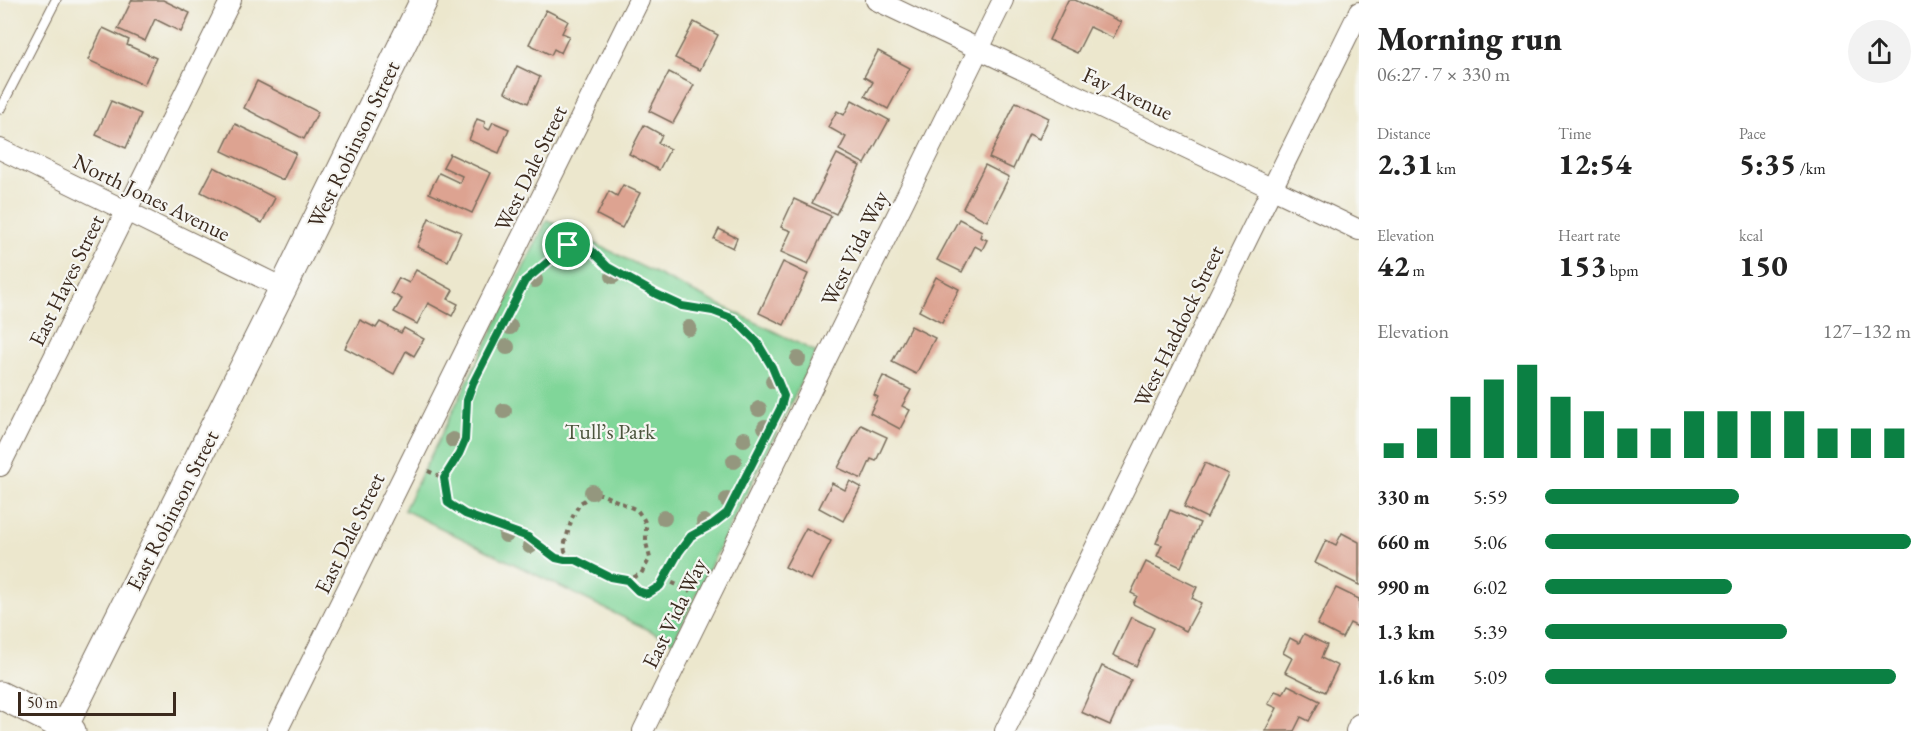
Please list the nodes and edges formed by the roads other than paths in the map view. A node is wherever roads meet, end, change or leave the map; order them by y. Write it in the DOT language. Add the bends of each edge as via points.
graph roads {
  1 [pos="56,0"];
  2 [pos="231,0"];
  3 [pos="424,0"];
  4 [pos="639,0"];
  5 [pos="876,0"];
  6 [pos="1003,0"];
  7 [pos="1359,12"];
  8 [pos="978,49"];
  9 [pos="0,109"];
  10 [pos="0,149"];
  11 [pos="1272,188"];
  12 [pos="127,211"];
  13 [pos="1359,230"];
  14 [pos="283,288"];
  15 [pos="464,357"];
  16 [pos="0,466"];
  17 [pos="748,517"];
  18 [pos="0,695"];
  19 [pos="1359,724"];
  20 [pos="66,730"];
  21 [pos="277,731"];
  22 [pos="643,731"];
  23 [pos="1005,731"];
  24 [pos="1356,731"];
  1 -- 9 [label="lane"];
  2 -- 12 [label="street, East Hayes Street"];
  3 -- 14 [label="main road, West Robinson Street"];
  4 -- 15 [label="street, West Dale Street"];
  5 -- 8 [label="street, Fay Avenue"];
  6 -- 8 [label="street, West Vida Way"];
  7 -- 11 [label="street, West Haddock Street"];
  8 -- 11 [label="street, Fay Avenue"];
  8 -- 17 [label="street, West Vida Way"];
  10 -- 12 [label="street, North Jones Avenue"];
  11 -- 13 [label="street, Fay Avenue"];
  11 -- 23 [label="street, West Haddock Street"];
  12 -- 14 [label="street, North Jones Avenue"];
  12 -- 16 [label="street, East Hayes Street"];
  14 -- 20 [label="main road, East Robinson Street"];
  15 -- 21 [label="street, East Dale Street"];
  17 -- 22 [label="street, East Vida Way"];
  18 -- 20 [label="main road"];
  19 -- 24 [label="street"];
}
